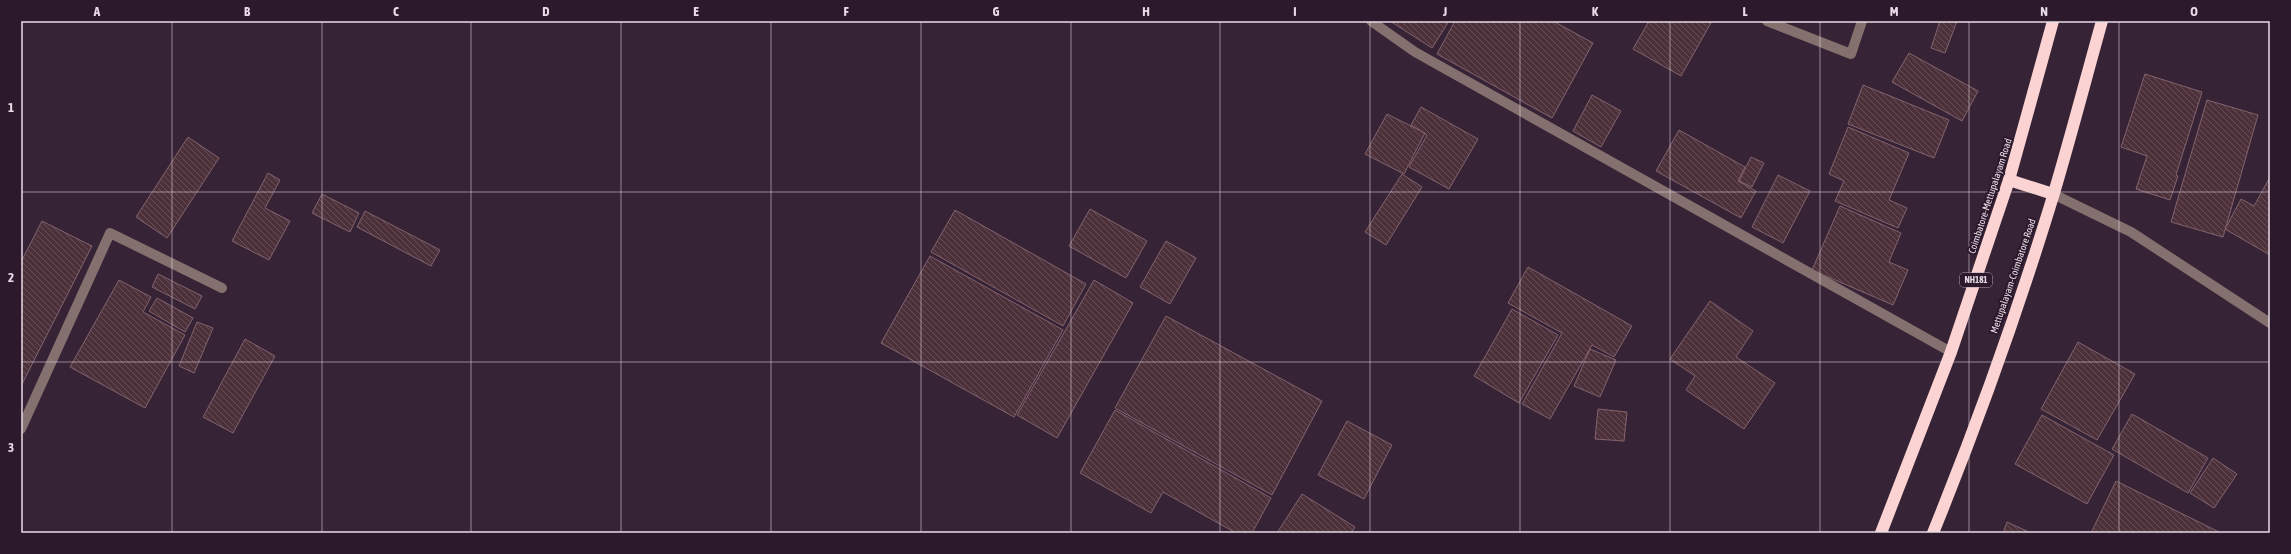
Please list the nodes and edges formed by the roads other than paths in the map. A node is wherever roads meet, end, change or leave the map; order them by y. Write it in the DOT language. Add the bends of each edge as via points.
graph roads {
  1 [pos="1371,21"];
  2 [pos="1766,21"];
  3 [pos="1862,21"];
  4 [pos="2053,21"];
  5 [pos="2102,21"];
  6 [pos="2009,180"];
  7 [pos="2053,194"];
  8 [pos="222,288"];
  9 [pos="2270,323"];
  10 [pos="1951,352"];
  11 [pos="21,428"];
  12 [pos="1882,533"];
  13 [pos="1933,533"];
  1 -- 10 [label="street" via="1415,52"];
  2 -- 3 [label="street" via="1851,54"];
  4 -- 6 [label="highway, Coimbatore-Mettupalayam Road / NH181"];
  5 -- 7 [label="highway, Mettupalayam-Coimbatore Road"];
  6 -- 7 [label="highway"];
  6 -- 10 [label="highway, Coimbatore-Mettupalayam Road / NH181"];
  7 -- 9 [label="street" via="2131,232"];
  7 -- 13 [label="highway, Mettupalayam-Coimbatore Road" via="1995,368"];
  8 -- 11 [label="street" via="110,233"];
  10 -- 12 [label="highway, Coimbatore-Mettupalayam Road / NH181"];
}
